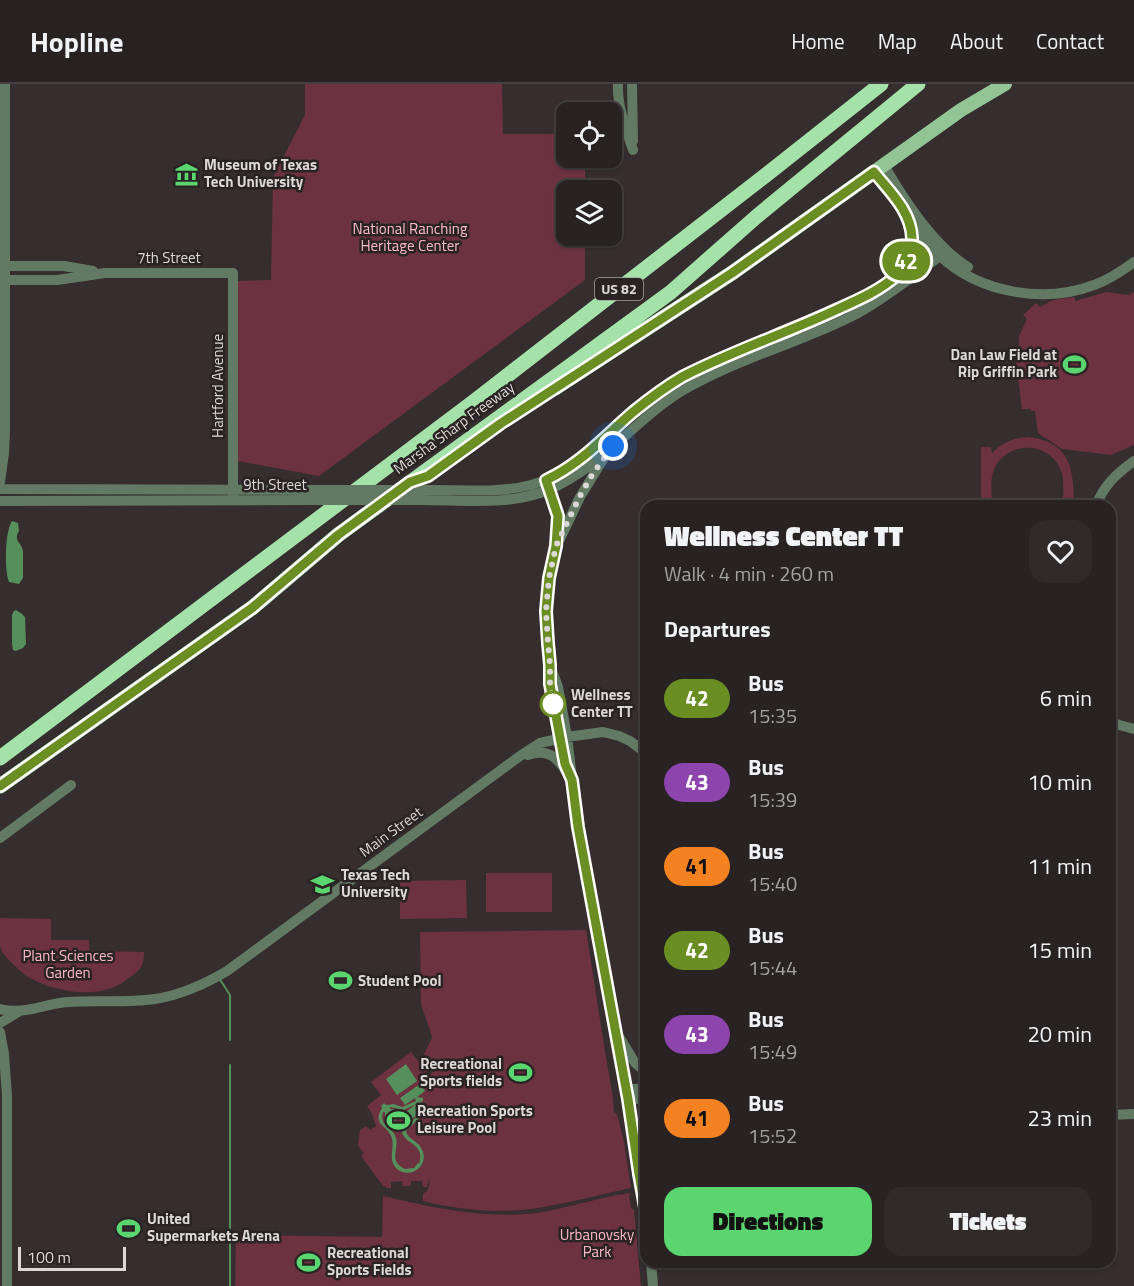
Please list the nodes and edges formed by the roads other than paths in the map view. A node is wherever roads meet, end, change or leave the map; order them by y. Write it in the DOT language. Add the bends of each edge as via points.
graph roads {
  1 [pos="5,84"];
  2 [pos="618,84"];
  3 [pos="632,84"];
  4 [pos="864,84"];
  5 [pos="881,84"];
  6 [pos="918,84"];
  7 [pos="1005,84"];
  8 [pos="879,169"];
  9 [pos="766,175"];
  10 [pos="909,217"];
  11 [pos="939,251"];
  12 [pos="1134,255"];
  13 [pos="1134,262"];
  14 [pos="3,266"];
  15 [pos="105,273"];
  16 [pos="232,273"];
  17 [pos="898,274"];
  18 [pos="3,280"];
  19 [pos="613,446"];
  20 [pos="1134,461"];
  21 [pos="0,482"];
  22 [pos="410,482"];
  23 [pos="547,485"];
  24 [pos="0,489"];
  25 [pos="233,495"];
  26 [pos="1099,500"];
  27 [pos="0,501"];
  28 [pos="556,546"];
  29 [pos="1116,724"];
  30 [pos="1134,729"];
  31 [pos="563,738"];
  32 [pos="640,748"];
  33 [pos="0,758"];
  34 [pos="517,758"];
  35 [pos="572,780"];
  36 [pos="71,785"];
  37 [pos="0,786"];
  38 [pos="0,838"];
  39 [pos="0,1010"];
  40 [pos="19,1012"];
  41 [pos="613,1019"];
  42 [pos="0,1020"];
  43 [pos="0,1032"];
  44 [pos="640,1068"];
  45 [pos="640,1091"];
  46 [pos="627,1094"];
  47 [pos="640,1097"];
  48 [pos="1134,1114"];
  49 [pos="1116,1115"];
  50 [pos="640,1180"];
  51 [pos="652,1268"];
  52 [pos="7,1286"];
  53 [pos="653,1286"];
  1 -- 14 [label="street"];
  2 -- 3 [label="street" via="618,99 633,150"];
  4 -- 9 [label="highway"];
  5 -- 9 [label="highway, Marsha Sharp Freeway / US 82"];
  6 -- 22 [label="highway, Marsha Sharp Freeway / US 82" via="670,292"];
  7 -- 8 [label="main road" via="961,110"];
  8 -- 10 [label="street"];
  8 -- 11 [label="street" via="913,209"];
  8 -- 22 [label="highway" via="732,273 500,424 428,476"];
  9 -- 33 [label="highway, Marsha Sharp Freeway / US 82" via="472,403"];
  10 -- 11 [label="street"];
  10 -- 17 [label="street" via="912,248"];
  11 -- 12 [label="street" via="989,278 1042,288 1068,286 1100,276"];
  11 -- 13 [label="street" via="980,281 1035,294 1095,285"];
  11 -- 17 [label="street"];
  11 -- 19 [label="street" via="884,298 828,327 687,388"];
  14 -- 15 [label="street, 7th Street" via="64,266"];
  14 -- 18 [label="street"];
  15 -- 16 [label="street, 7th Street"];
  15 -- 18 [label="street, 7th Street" via="57,280"];
  16 -- 25 [label="street, Hartford Avenue"];
  17 -- 23 [label="street" via="821,318 682,377 637,409"];
  18 -- 21 [label="street" via="5,432"];
  19 -- 23 [label="street" via="585,469"];
  19 -- 28 [label="street" via="580,496"];
  20 -- 26 [label="street" via="1110,482"];
  22 -- 37 [label="highway, Marsha Sharp Freeway / US 82" via="338,535 252,608"];
  23 -- 25 [label="street, 9th Street, bridge"];
  23 -- 25 [label="street, 9th Street, bridge" via="527,496 507,499 305,500"];
  23 -- 28 [label="street" via="558,516"];
  24 -- 25 [label="street, 9th Street"];
  25 -- 27 [label="street, 9th Street"];
  28 -- 31 [label="street" via="546,611 550,684"];
  29 -- 30 [label="street"];
  31 -- 32 [label="street, Main Street" via="612,734"];
  31 -- 34 [label="street, Main Street" via="540,743"];
  31 -- 35 [label="street" via="565,764"];
  34 -- 35 [label="street" via="538,752 550,754"];
  34 -- 40 [label="street, Main Street" via="231,968 201,985 156,999 69,1002"];
  35 -- 41 [label="street"];
  36 -- 38 [label="street"];
  39 -- 40 [label="street, Main Street"];
  40 -- 42 [label="street, Main Street"];
  41 -- 44 [label="street" via="620,1040"];
  41 -- 46 [label="street"];
  43 -- 52 [label="street" via="7,1096"];
  45 -- 46 [label="street"];
  46 -- 47 [label="street"];
  46 -- 50 [label="street"];
  48 -- 49 [label="street"];
  51 -- 53 [label="street"];
}
